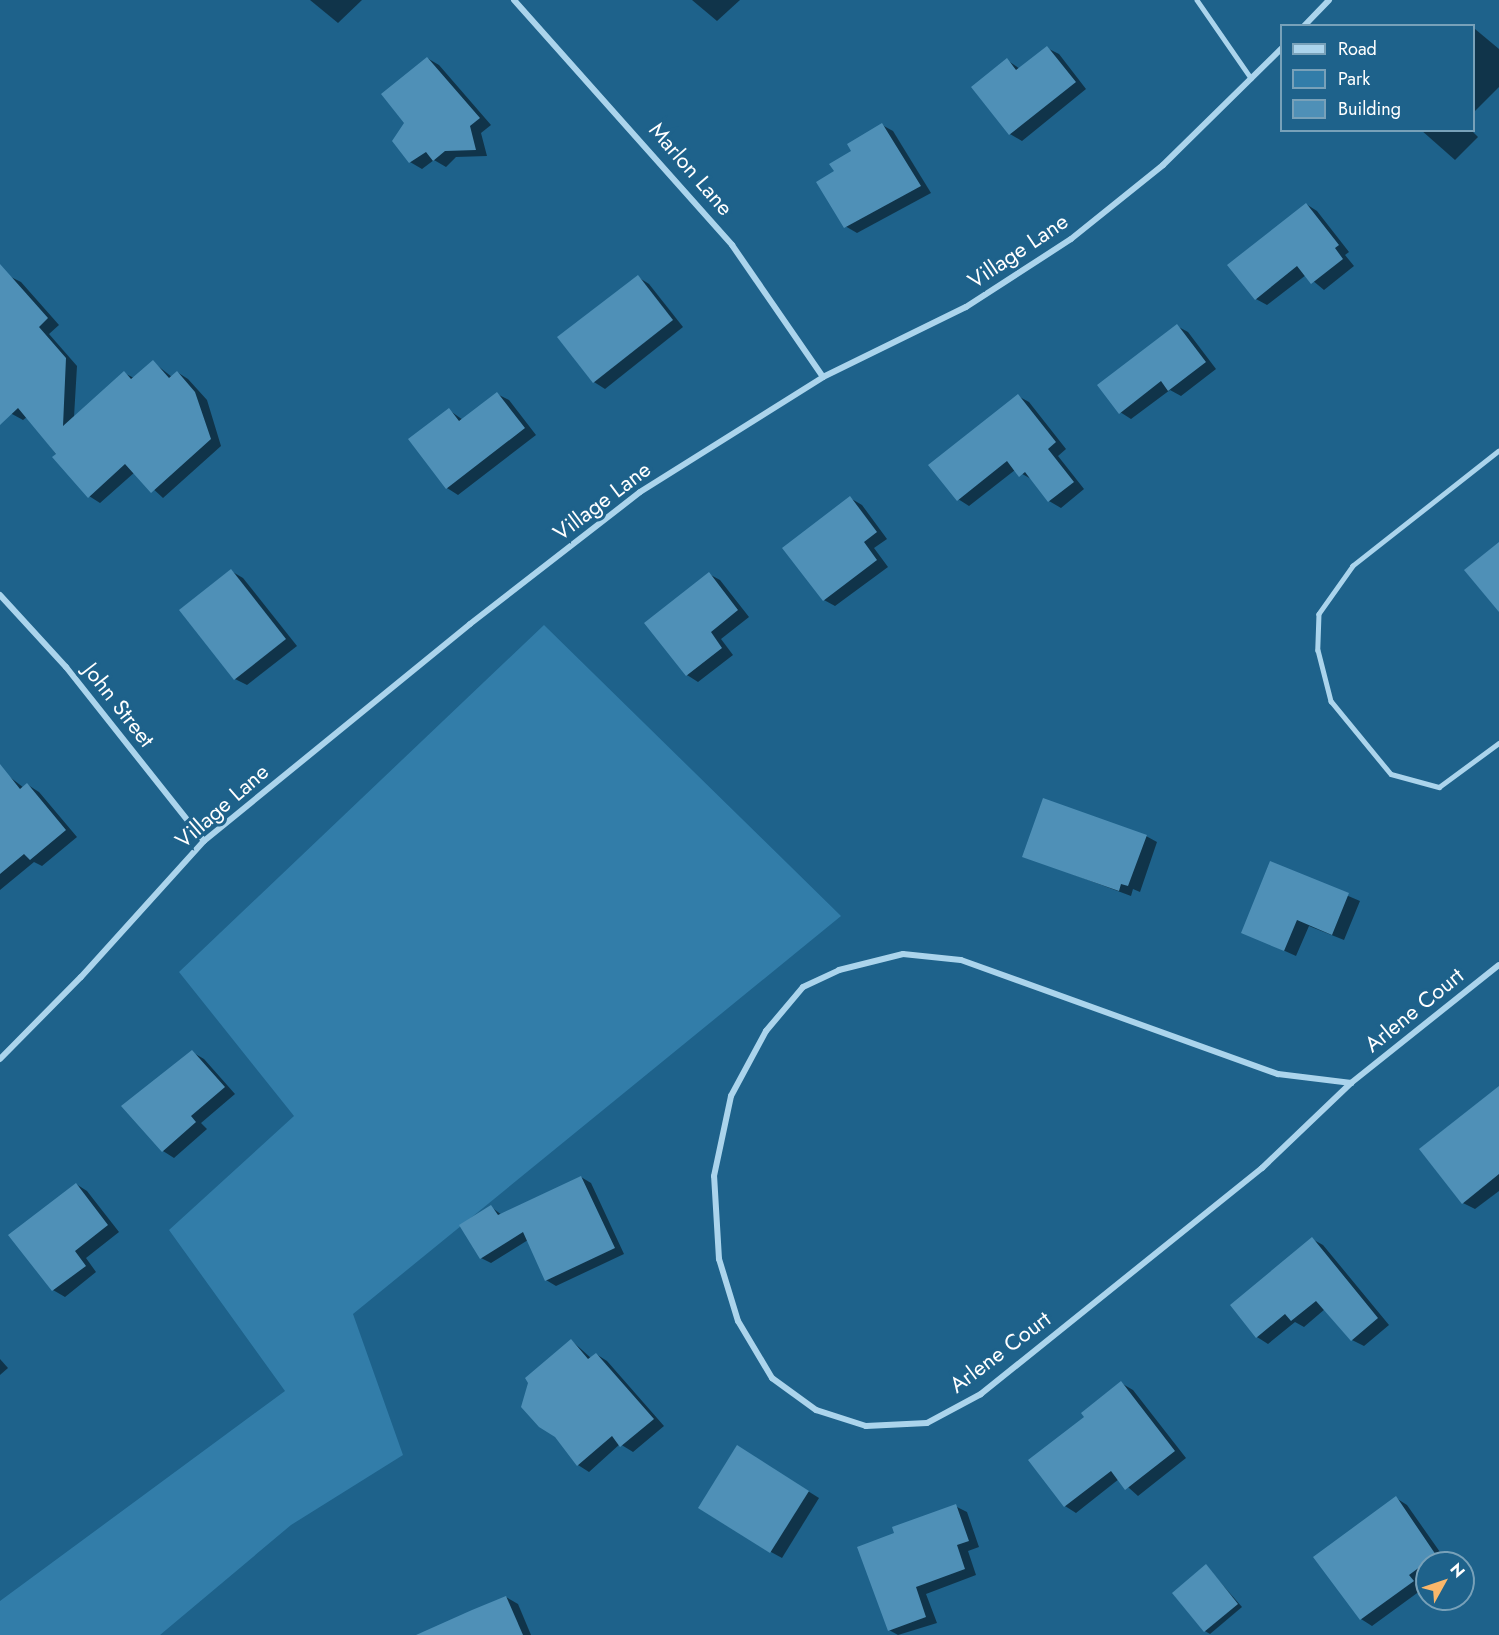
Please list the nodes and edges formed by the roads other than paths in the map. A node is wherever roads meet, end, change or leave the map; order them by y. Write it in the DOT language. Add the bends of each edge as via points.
graph roads {
  1 [pos="514,0"];
  2 [pos="1197,0"];
  3 [pos="1329,0"];
  4 [pos="1306,24"];
  5 [pos="1280,49"];
  6 [pos="1251,78"];
  7 [pos="823,377"];
  8 [pos="1499,452"];
  9 [pos="0,595"];
  10 [pos="1499,743"];
  11 [pos="204,841"];
  12 [pos="1499,965"];
  13 [pos="0,1059"];
  14 [pos="1351,1083"];
  1 -- 7 [label="street, Marlon Lane" via="732,244"];
  2 -- 6 [label="lane"];
  3 -- 4 [label="street"];
  5 -- 6 [label="street, Village Lane"];
  6 -- 7 [label="street, Village Lane" via="1163,165 1071,239 966,307"];
  7 -- 11 [label="street, Village Lane" via="640,492 470,624"];
  8 -- 10 [label="lane" via="1353,566 1318,614 1318,650 1331,701 1391,774 1439,788"];
  9 -- 11 [label="street, John Street" via="66,667"];
  11 -- 13 [label="street, Village Lane" via="81,977"];
  12 -- 14 [label="street, Arlene Court"];
  14 -- 14 [label="street, Arlene Court" via="1262,1168 981,1394 927,1423 866,1426 816,1410 772,1378 738,1321 718,1259 714,1176 731,1096 766,1030 803,987 839,970 903,954 961,960 1278,1074"];
}
